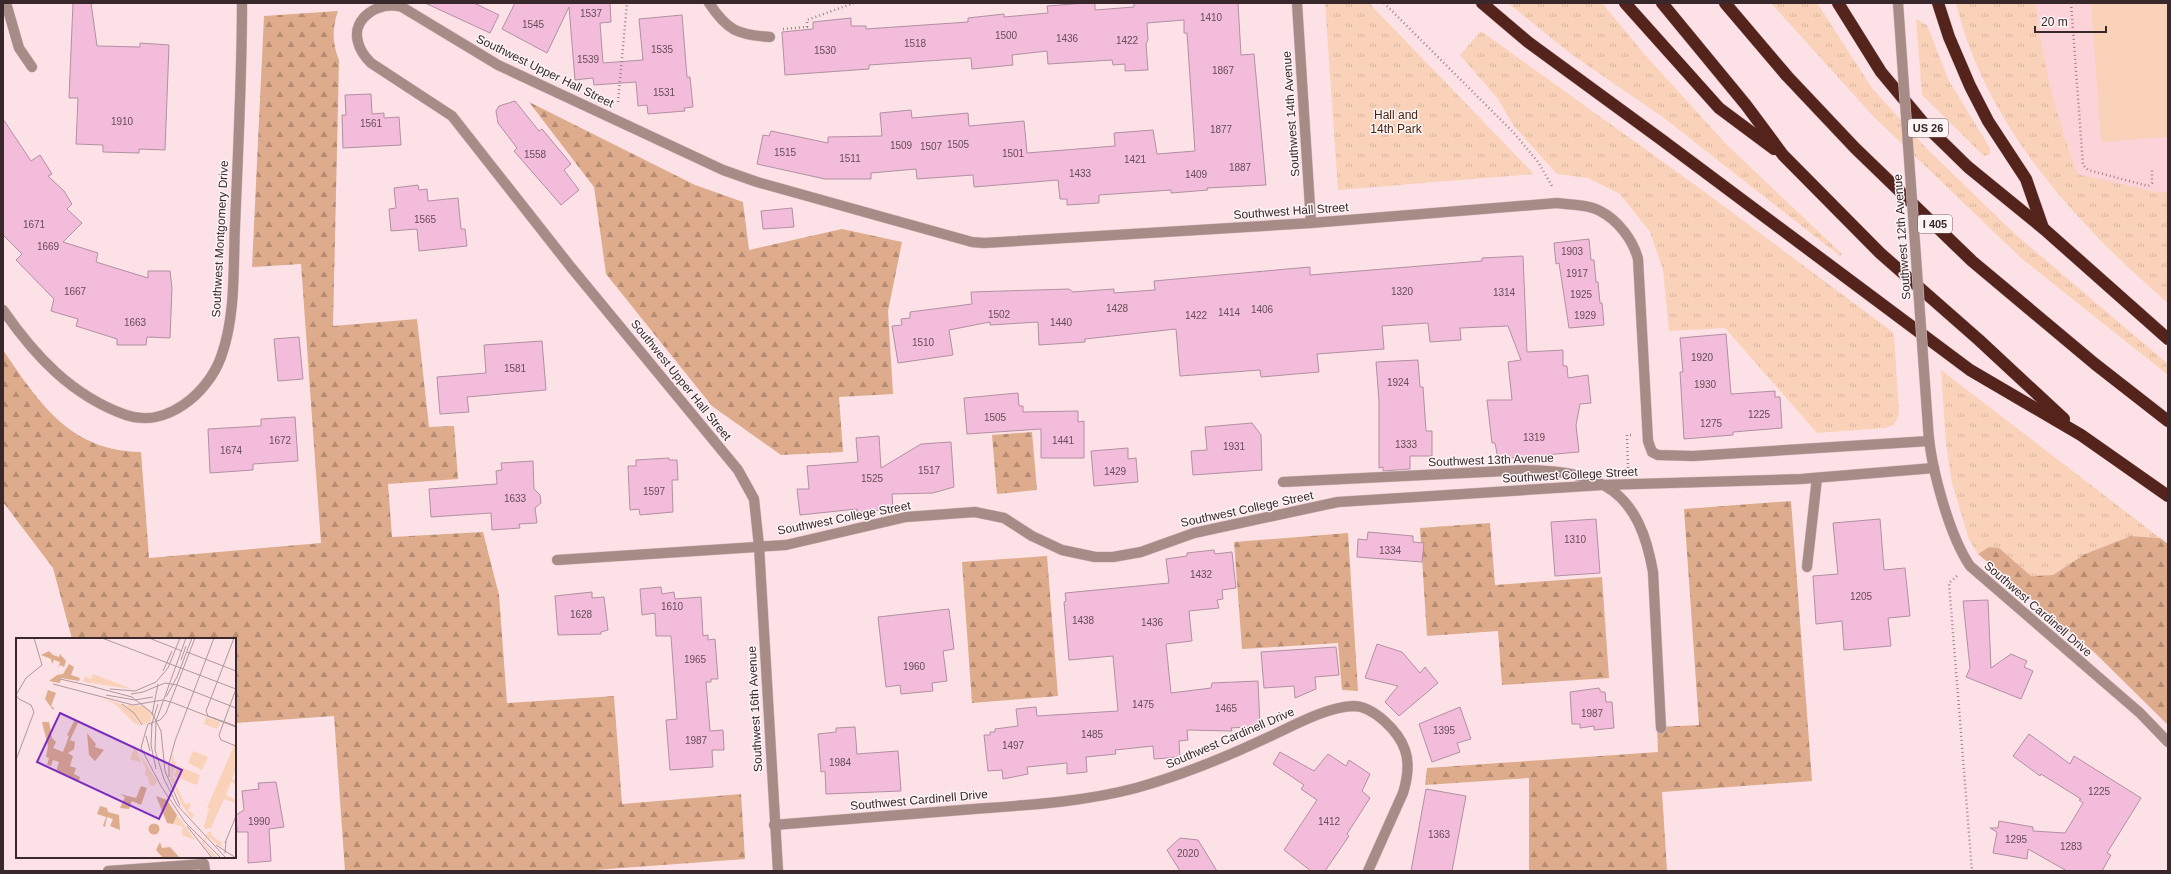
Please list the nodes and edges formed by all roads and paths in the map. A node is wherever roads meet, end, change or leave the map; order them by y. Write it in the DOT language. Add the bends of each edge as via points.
graph roads {
  1 [pos="6,3"];
  2 [pos="242,3"];
  3 [pos="627,3"];
  4 [pos="709,3"];
  5 [pos="854,3"];
  6 [pos="1297,3"];
  7 [pos="1384,3"];
  8 [pos="1482,3"];
  9 [pos="1625,3"];
  10 [pos="1662,3"];
  11 [pos="1725,3"];
  12 [pos="1838,3"];
  13 [pos="1898,3"];
  14 [pos="1938,3"];
  15 [pos="2071,3"];
  16 [pos="770,37"];
  17 [pos="32,67"];
  18 [pos="616,120"];
  19 [pos="1783,155"];
  20 [pos="2152,168"];
  21 [pos="1557,203"];
  22 [pos="1311,223"];
  23 [pos="2044,229"];
  24 [pos="984,243"];
  25 [pos="3,310"];
  26 [pos="2168,339"];
  27 [pos="2168,421"];
  28 [pos="2080,435"];
  29 [pos="1929,441"];
  30 [pos="1934,468"];
  31 [pos="1817,478"];
  32 [pos="1284,482"];
  33 [pos="1602,485"];
  34 [pos="2168,496"];
  35 [pos="758,546"];
  36 [pos="557,560"];
  37 [pos="1970,566"];
  38 [pos="1807,567"];
  39 [pos="1661,728"];
  40 [pos="2168,742"];
  41 [pos="774,825"];
  42 [pos="205,867"];
  43 [pos="108,871"];
  44 [pos="778,871"];
  45 [pos="1368,871"];
  46 [pos="1972,871"];
  1 -- 17 [label="street" via="19,48"];
  2 -- 25 [label="street, Southwest Montgomery Drive" via="232,299 221,358 206,384 188,402 158,416 142,418 117,412 87,396 48,367"];
  3 -- 18 [label="path"];
  4 -- 16 [label="street" via="731,29 747,35"];
  5 -- 16 [label="path" via="807,20 807,27 780,29"];
  6 -- 22 [label="street, Southwest 14th Avenue"];
  7 -- 21 [label="path" via="1514,133 1548,178"];
  8 -- 28 [label="highway" via="1528,42 1970,370"];
  9 -- 19 [label="highway" via="1719,108"];
  10 -- 19 [label="highway" via="1746,105"];
  11 -- 27 [label="highway, I 405" via="1787,76 1850,142 1972,261 2095,364"];
  12 -- 23 [label="highway, US 26" via="1881,72 1926,126 1968,167"];
  13 -- 29 [label="street, Southwest 12th Avenue, bridge"];
  14 -- 23 [label="highway" via="1949,38 1970,86 1988,121 2026,179"];
  15 -- 20 [label="path" via="2083,165 2088,170 2148,186 2152,183"];
  18 -- 24 [label="street, Southwest Upper Hall Street" via="741,178 960,239"];
  18 -- 35 [label="street, Southwest Upper Hall Street" via="498,65 402,7 392,4 380,6 363,19 358,30 362,52 371,64 452,116 570,266 738,470 754,499"];
  19 -- 28 [label="highway" via="1880,253 1980,340"];
  21 -- 22 [label="street, Southwest Hall Street"];
  21 -- 29 [label="street, Southwest Hall Street" via="1599,210 1612,219 1635,250 1638,259 1648,441 1652,452 1664,456 1693,456"];
  22 -- 24 [label="street, Southwest Hall Street"];
  23 -- 26 [label="highway, US 26"];
  28 -- 34 [label="highway"];
  29 -- 30 [label="street, Southwest 12th Avenue"];
  30 -- 31 [label="street, Southwest College Street"];
  30 -- 37 [label="street, Southwest Cardinell Drive" via="1959,550"];
  31 -- 33 [label="street, Southwest College Street"];
  31 -- 38 [label="street"];
  32 -- 33 [label="street, Southwest 13th Avenue" via="1525,470 1565,471"];
  33 -- 35 [label="street, Southwest College Street" via="1338,502 1194,532 1141,552 1113,557 1095,557 1062,550 1032,536 1004,518 975,512 906,517 786,545"];
  33 -- 39 [label="street, Southwest 13th Avenue" via="1617,493 1630,506 1638,518 1650,553"];
  35 -- 36 [label="street, Southwest College Street"];
  35 -- 41 [label="street, Southwest 16th Avenue"];
  37 -- 40 [label="street, Southwest Cardinell Drive" via="2140,713"];
  37 -- 46 [label="path" via="1950,583"];
  41 -- 44 [label="street, Southwest 16th Avenue"];
  41 -- 45 [label="street, Southwest Cardinell Drive" via="1072,801 1174,777 1219,760 1311,718 1354,706 1381,718 1392,728 1405,751 1407,764 1407,780 1403,792"];
  42 -- 43 [label="street"];
}
